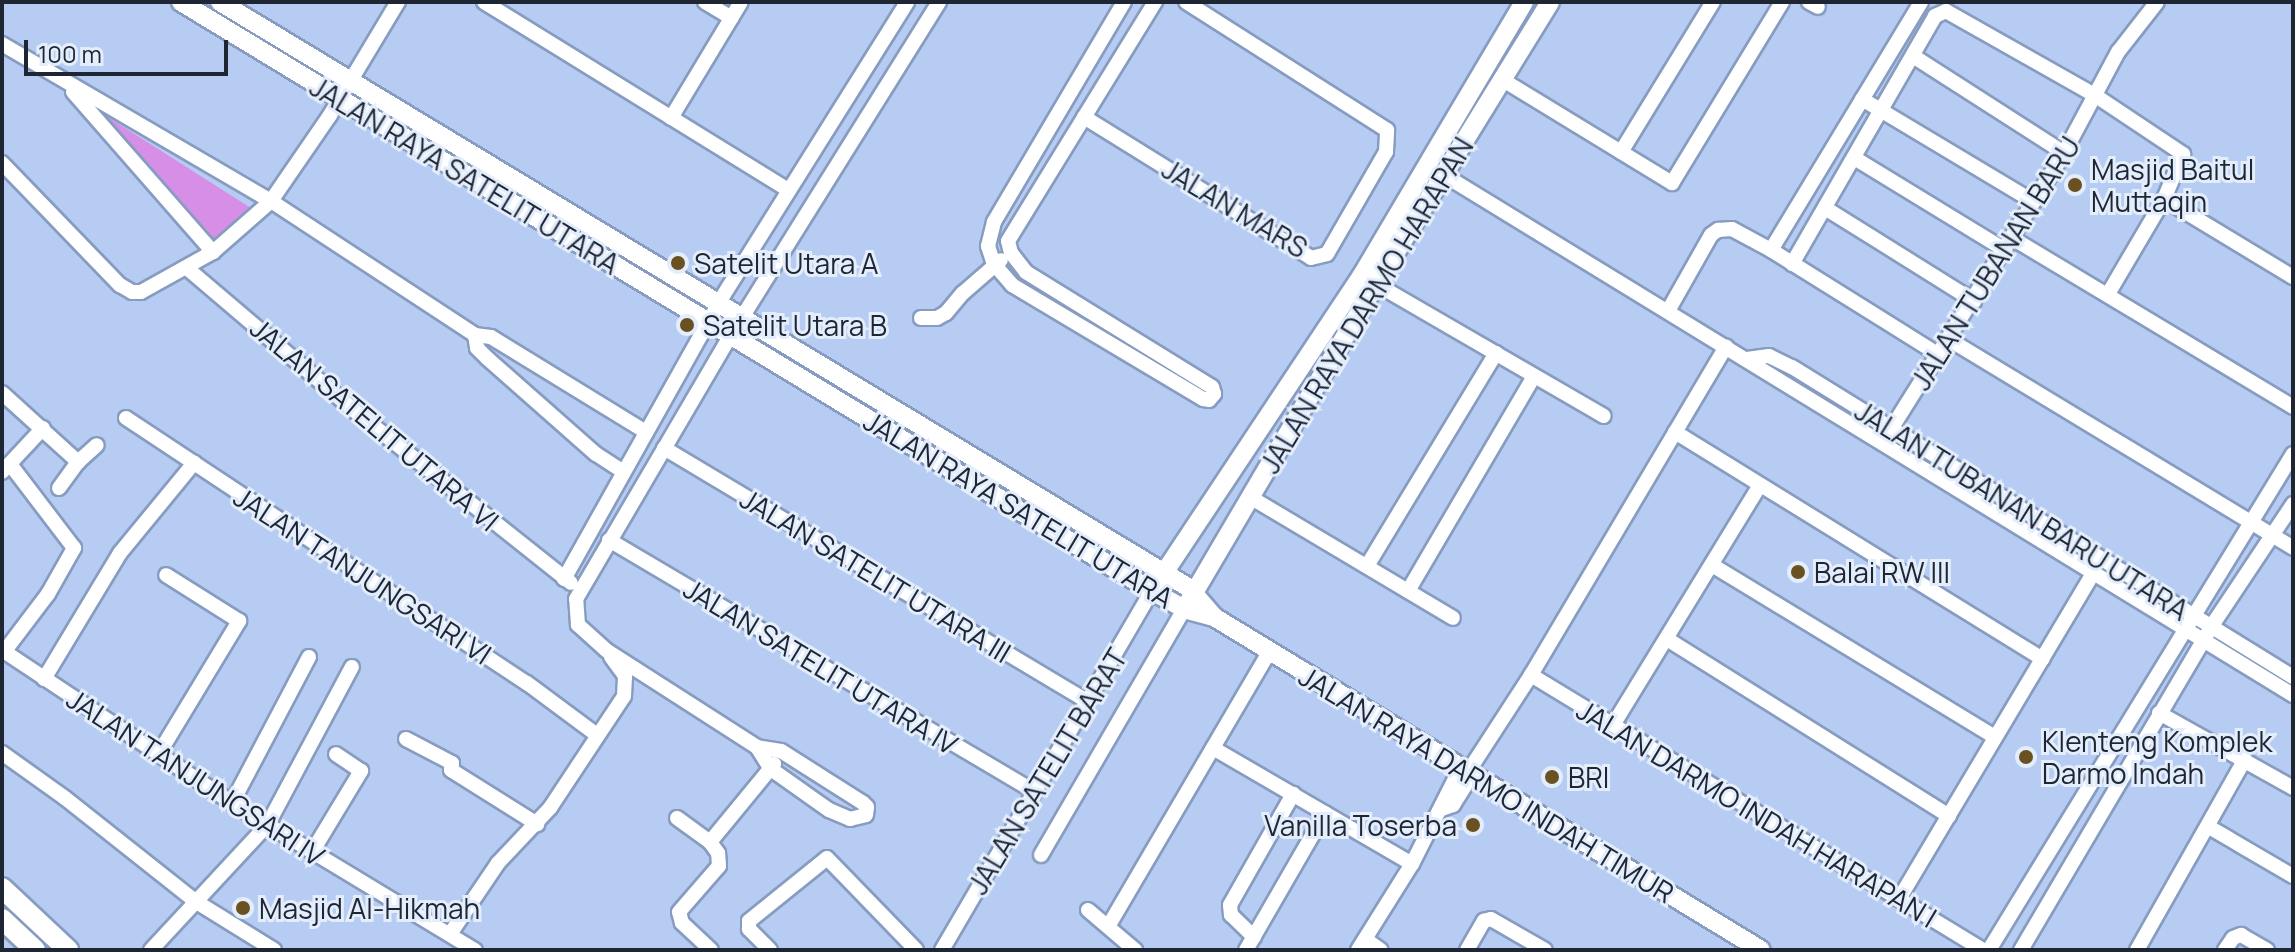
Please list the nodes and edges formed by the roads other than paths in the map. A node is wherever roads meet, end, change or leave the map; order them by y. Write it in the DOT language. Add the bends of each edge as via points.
graph roads {
  1 [pos="181,2"];
  2 [pos="220,2"];
  3 [pos="398,2"];
  4 [pos="484,2"];
  5 [pos="705,2"];
  6 [pos="741,2"];
  7 [pos="907,2"];
  8 [pos="939,2"];
  9 [pos="1124,2"];
  10 [pos="1155,2"];
  11 [pos="1186,2"];
  12 [pos="1524,2"];
  13 [pos="1550,2"];
  14 [pos="1713,2"];
  15 [pos="1782,2"];
  16 [pos="1921,2"];
  17 [pos="2157,2"];
  18 [pos="732,18"];
  19 [pos="2,44"];
  20 [pos="1913,56"];
  21 [pos="1503,80"];
  22 [pos="350,81"];
  23 [pos="64,83"];
  24 [pos="2096,96"];
  25 [pos="1862,99"];
  26 [pos="339,100"];
  27 [pos="1883,110"];
  28 [pos="1084,117"];
  29 [pos="671,118"];
  30 [pos="1621,152"];
  31 [pos="2064,153"];
  32 [pos="1856,159"];
  33 [pos="2,163"];
  34 [pos="1444,175"];
  35 [pos="788,190"];
  36 [pos="2164,199"];
  37 [pos="271,201"];
  38 [pos="2034,202"];
  39 [pos="1825,208"];
  40 [pos="2009,244"];
  41 [pos="1771,250"];
  42 [pos="213,252"];
  43 [pos="1011,253"];
  44 [pos="994,264"];
  45 [pos="1792,264"];
  46 [pos="188,269"];
  47 [pos="2293,277"];
  48 [pos="1376,284"];
  49 [pos="2108,294"];
  50 [pos="1974,301"];
  51 [pos="718,304"];
  52 [pos="1668,311"];
  53 [pos="742,318"];
  54 [pos="921,318"];
  55 [pos="708,321"];
  56 [pos="475,335"];
  57 [pos="731,335"];
  58 [pos="1950,340"];
  59 [pos="1726,346"];
  60 [pos="1496,353"];
  61 [pos="1939,355"];
  62 [pos="1747,359"];
  63 [pos="1534,376"];
  64 [pos="2,393"];
  65 [pos="2293,407"];
  66 [pos="1604,416"];
  67 [pos="126,418"];
  68 [pos="43,428"];
  69 [pos="1891,429"];
  70 [pos="646,432"];
  71 [pos="1675,432"];
  72 [pos="97,445"];
  73 [pos="664,448"];
  74 [pos="2293,454"];
  75 [pos="78,462"];
  76 [pos="194,463"];
  77 [pos="6,468"];
  78 [pos="624,472"];
  79 [pos="1760,485"];
  80 [pos="1984,487"];
  81 [pos="59,488"];
  82 [pos="1250,497"];
  83 [pos="1976,501"];
  84 [pos="2293,504"];
  85 [pos="2252,522"];
  86 [pos="2273,535"];
  87 [pos="609,540"];
  88 [pos="2293,548"];
  89 [pos="1712,565"];
  90 [pos="1367,566"];
  91 [pos="2093,573"];
  92 [pos="1166,574"];
  93 [pos="166,575"];
  94 [pos="564,579"];
  95 [pos="1192,590"];
  96 [pos="1408,591"];
  97 [pos="1155,593"];
  98 [pos="579,594"];
  99 [pos="1182,608"];
  100 [pos="1214,617"];
  101 [pos="1453,618"];
  102 [pos="2188,623"];
  103 [pos="2211,627"];
  104 [pos="1667,639"];
  105 [pos="2203,641"];
  106 [pos="606,650"];
  107 [pos="3,651"];
  108 [pos="1270,651"];
  109 [pos="309,657"];
  110 [pos="2042,659"];
  111 [pos="352,667"];
  112 [pos="1531,675"];
  113 [pos="2293,677"];
  114 [pos="44,679"];
  115 [pos="2293,695"];
  116 [pos="1088,702"];
  117 [pos="2159,713"];
  118 [pos="1613,725"];
  119 [pos="597,735"];
  120 [pos="1995,737"];
  121 [pos="406,739"];
  122 [pos="757,747"];
  123 [pos="1213,748"];
  124 [pos="781,751"];
  125 [pos="2,753"];
  126 [pos="336,754"];
  127 [pos="158,755"];
  128 [pos="2245,759"];
  129 [pos="771,769"];
  130 [pos="1467,771"];
  131 [pos="2293,788"];
  132 [pos="1034,791"];
  133 [pos="1293,794"];
  134 [pos="232,803"];
  135 [pos="1325,813"];
  136 [pos="1949,816"];
  137 [pos="677,818"];
  138 [pos="268,824"];
  139 [pos="537,824"];
  140 [pos="2209,827"];
  141 [pos="710,842"];
  142 [pos="312,852"];
  143 [pos="1041,855"];
  144 [pos="1412,864"];
  145 [pos="2293,876"];
  146 [pos="2,888"];
  147 [pos="1899,899"];
  148 [pos="195,901"];
  149 [pos="1088,910"];
  150 [pos="2,919"];
  151 [pos="1109,925"];
  152 [pos="450,934"];
  153 [pos="1250,944"];
  154 [pos="1361,945"];
  155 [pos="35,950"];
  156 [pos="68,950"];
  157 [pos="151,950"];
  158 [pos="274,950"];
  159 [pos="475,950"];
  160 [pos="711,950"];
  161 [pos="770,950"];
  162 [pos="916,950"];
  163 [pos="942,950"];
  164 [pos="1135,950"];
  165 [pos="1381,950"];
  166 [pos="1467,950"];
  167 [pos="1545,950"];
  168 [pos="1761,950"];
  169 [pos="1986,950"];
  170 [pos="2021,950"];
  171 [pos="2137,950"];
  172 [pos="2225,950"];
  173 [pos="2267,950"];
  1 -- 26 [label="street, JALAN RAYA SATELIT UTARA"];
  2 -- 22 [label="street, JALAN RAYA SATELIT UTARA"];
  3 -- 22 [label="street"];
  4 -- 29 [label="street"];
  5 -- 18 [label="street"];
  6 -- 18 [label="street"];
  7 -- 35 [label="street"];
  8 -- 53 [label="street"];
  9 -- 44 [label="street" via="994,222 988,246"];
  10 -- 28 [label="street"];
  11 -- 28 [label="street, JALAN MARS" via="1382,124 1388,136 1386,152 1327,254 1311,258"];
  12 -- 92 [label="street, JALAN RAYA DARMO HARAPAN" via="1362,275"];
  13 -- 21 [label="street, JALAN RAYA DARMO HARAPAN"];
  14 -- 30 [label="street"];
  15 -- 30 [label="street" via="1673,182"];
  16 -- 25 [label="street"];
  17 -- 24 [label="street, JALAN TUBANAN BARU" via="2118,52"];
  18 -- 29 [label="street"];
  19 -- 23 [label="street"];
  20 -- 24 [label="street" via="1940,12 1952,13"];
  20 -- 27 [label="street"];
  20 -- 31 [label="street"];
  21 -- 30 [label="street"];
  21 -- 34 [label="street, JALAN RAYA DARMO HARAPAN"];
  22 -- 26 [label="street"];
  22 -- 51 [label="street, JALAN RAYA SATELIT UTARA"];
  23 -- 37 [label="street"];
  23 -- 42 [label="street"];
  24 -- 31 [label="street, JALAN TUBANAN BARU"];
  24 -- 36 [label="street" via="2183,154"];
  25 -- 27 [label="street"];
  25 -- 41 [label="street"];
  26 -- 37 [label="street"];
  26 -- 55 [label="street, JALAN RAYA SATELIT UTARA"];
  27 -- 32 [label="street"];
  27 -- 38 [label="street"];
  28 -- 43 [label="street" via="1009,236"];
  29 -- 35 [label="street"];
  31 -- 38 [label="street, JALAN TUBANAN BARU"];
  32 -- 39 [label="street"];
  32 -- 40 [label="street"];
  33 -- 46 [label="street" via="125,288 141,292"];
  34 -- 48 [label="street, JALAN RAYA DARMO HARAPAN"];
  34 -- 52 [label="street"];
  35 -- 51 [label="street"];
  36 -- 47 [label="street"];
  36 -- 49 [label="street"];
  37 -- 42 [label="street"];
  37 -- 56 [label="street"];
  38 -- 40 [label="street, JALAN TUBANAN BARU"];
  39 -- 45 [label="street"];
  39 -- 50 [label="street"];
  40 -- 49 [label="street"];
  40 -- 50 [label="street, JALAN TUBANAN BARU"];
  41 -- 45 [label="street"];
  41 -- 52 [label="street" via="1732,229 1718,230"];
  42 -- 46 [label="street"];
  43 -- 44 [label="street"];
  43 -- 44 [label="street" via="1026,272 1212,387 1214,394 1203,399 1012,285"];
  44 -- 54 [label="street" via="946,313"];
  45 -- 61 [label="street"];
  46 -- 94 [label="street, JALAN SATELIT UTARA VI"];
  48 -- 60 [label="street"];
  48 -- 82 [label="street, JALAN RAYA DARMO HARAPAN"];
  49 -- 65 [label="street"];
  50 -- 58 [label="street, JALAN TUBANAN BARU"];
  51 -- 53 [label="street, JALAN RAYA SATELIT UTARA"];
  51 -- 55 [label="street"];
  52 -- 59 [label="street"];
  53 -- 57 [label="street"];
  53 -- 92 [label="street, JALAN RAYA SATELIT UTARA"];
  55 -- 57 [label="street, JALAN RAYA SATELIT UTARA"];
  55 -- 70 [label="street"];
  56 -- 70 [label="street" via="491,337"];
  56 -- 78 [label="street" via="477,348 487,358 596,454"];
  57 -- 73 [label="street"];
  57 -- 97 [label="street, JALAN RAYA SATELIT UTARA"];
  58 -- 61 [label="street, JALAN TUBANAN BARU"];
  58 -- 85 [label="street"];
  59 -- 62 [label="street"];
  59 -- 71 [label="street"];
  60 -- 63 [label="street"];
  60 -- 90 [label="street"];
  61 -- 69 [label="street, JALAN TUBANAN BARU"];
  62 -- 69 [label="street, JALAN TUBANAN BARU UTARA" via="1774,356"];
  62 -- 83 [label="street"];
  63 -- 66 [label="street"];
  63 -- 96 [label="street"];
  64 -- 68 [label="street"];
  67 -- 76 [label="street, JALAN TANJUNGSARI VI"];
  68 -- 75 [label="street"];
  68 -- 77 [label="street"];
  69 -- 80 [label="street, JALAN TUBANAN BARU UTARA"];
  70 -- 78 [label="street"];
  71 -- 79 [label="street"];
  71 -- 112 [label="street"];
  72 -- 75 [label="street"];
  73 -- 87 [label="street"];
  73 -- 116 [label="street, JALAN SATELIT UTARA III"];
  74 -- 85 [label="street"];
  75 -- 81 [label="street"];
  76 -- 114 [label="street" via="120,553"];
  76 -- 119 [label="street, JALAN TANJUNGSARI VI"];
  77 -- 107 [label="street" via="74,548 48,594"];
  78 -- 94 [label="street"];
  79 -- 89 [label="street"];
  79 -- 110 [label="street"];
  80 -- 83 [label="street"];
  80 -- 102 [label="street, JALAN TUBANAN BARU UTARA"];
  82 -- 90 [label="street"];
  82 -- 95 [label="street, JALAN RAYA DARMO HARAPAN"];
  83 -- 91 [label="street"];
  84 -- 86 [label="street"];
  85 -- 86 [label="street"];
  85 -- 102 [label="street"];
  86 -- 88 [label="street"];
  86 -- 103 [label="street"];
  87 -- 98 [label="street"];
  87 -- 132 [label="street, JALAN SATELIT UTARA IV"];
  89 -- 104 [label="street"];
  89 -- 120 [label="street"];
  90 -- 96 [label="street"];
  91 -- 102 [label="street"];
  91 -- 110 [label="street"];
  92 -- 95 [label="street, JALAN RAYA SATELIT UTARA"];
  92 -- 97 [label="street, JALAN RAYA DARMO HARAPAN"];
  93 -- 127 [label="street" via="239,621"];
  94 -- 98 [label="street, JALAN SATELIT UTARA VI"];
  95 -- 99 [label="street, JALAN RAYA DARMO HARAPAN"];
  95 -- 100 [label="street, JALAN RAYA DARMO INDAH TIMUR"];
  96 -- 101 [label="street"];
  97 -- 99 [label="street, JALAN RAYA SATELIT UTARA"];
  97 -- 116 [label="street, JALAN SATELIT BARAT"];
  98 -- 106 [label="street" via="578,625"];
  99 -- 100 [label="street, JALAN RAYA DARMO INDAH TIMUR"];
  99 -- 143 [label="street"];
  100 -- 108 [label="street, JALAN RAYA DARMO INDAH TIMUR"];
  102 -- 103 [label="street, JALAN TUBANAN BARU UTARA"];
  102 -- 105 [label="street"];
  102 -- 169 [label="street"];
  103 -- 105 [label="street"];
  103 -- 113 [label="street, JALAN TUBANAN BARU UTARA"];
  104 -- 118 [label="street"];
  104 -- 136 [label="street"];
  105 -- 115 [label="street"];
  105 -- 117 [label="street"];
  106 -- 119 [label="street" via="625,676 627,688"];
  106 -- 122 [label="street"];
  107 -- 114 [label="street, JALAN TANJUNGSARI IV"];
  108 -- 123 [label="street"];
  108 -- 130 [label="street, JALAN RAYA DARMO INDAH TIMUR"];
  109 -- 134 [label="street"];
  110 -- 120 [label="street"];
  111 -- 138 [label="street"];
  112 -- 118 [label="street, JALAN DARMO INDAH HARAPAN I"];
  112 -- 130 [label="street"];
  114 -- 127 [label="street, JALAN TANJUNGSARI IV"];
  116 -- 132 [label="street, JALAN SATELIT BARAT"];
  117 -- 128 [label="street"];
  117 -- 170 [label="street"];
  118 -- 147 [label="street, JALAN DARMO INDAH HARAPAN I"];
  119 -- 139 [label="street"];
  120 -- 136 [label="street"];
  121 -- 139 [label="street" via="452,763 451,770"];
  122 -- 124 [label="street"];
  122 -- 129 [label="street"];
  123 -- 133 [label="street"];
  123 -- 151 [label="street"];
  124 -- 129 [label="street"];
  124 -- 129 [label="street" via="863,803 866,815 859,820 841,816"];
  125 -- 148 [label="street"];
  126 -- 142 [label="street" via="361,772"];
  127 -- 134 [label="street, JALAN TANJUNGSARI IV"];
  128 -- 131 [label="street"];
  128 -- 140 [label="street"];
  129 -- 141 [label="street"];
  130 -- 144 [label="street" via="1453,805 1442,809"];
  130 -- 168 [label="street, JALAN RAYA DARMO INDAH TIMUR"];
  132 -- 163 [label="street, JALAN SATELIT BARAT"];
  133 -- 135 [label="street"];
  133 -- 153 [label="street" via="1230,905"];
  134 -- 138 [label="street, JALAN TANJUNGSARI IV"];
  135 -- 144 [label="street"];
  135 -- 153 [label="street"];
  136 -- 147 [label="street"];
  137 -- 141 [label="street"];
  138 -- 142 [label="street, JALAN TANJUNGSARI IV"];
  138 -- 148 [label="street"];
  139 -- 152 [label="street" via="498,863"];
  140 -- 145 [label="street"];
  140 -- 171 [label="street"];
  141 -- 160 [label="street" via="719,866 679,915"];
  142 -- 152 [label="street, JALAN TANJUNGSARI IV"];
  144 -- 154 [label="street"];
  146 -- 156 [label="main road"];
  147 -- 169 [label="street, JALAN DARMO INDAH HARAPAN I"];
  148 -- 157 [label="street"];
  148 -- 158 [label="street"];
  149 -- 151 [label="street"];
  150 -- 155 [label="main road"];
  151 -- 164 [label="street"];
  152 -- 159 [label="street, JALAN TANJUNGSARI IV"];
  154 -- 165 [label="street"];
  161 -- 162 [label="street" via="749,929 749,921 827,858"];
  166 -- 167 [label="street" via="1484,921 1491,919"];
  172 -- 173 [label="street" via="2241,935"];
}
